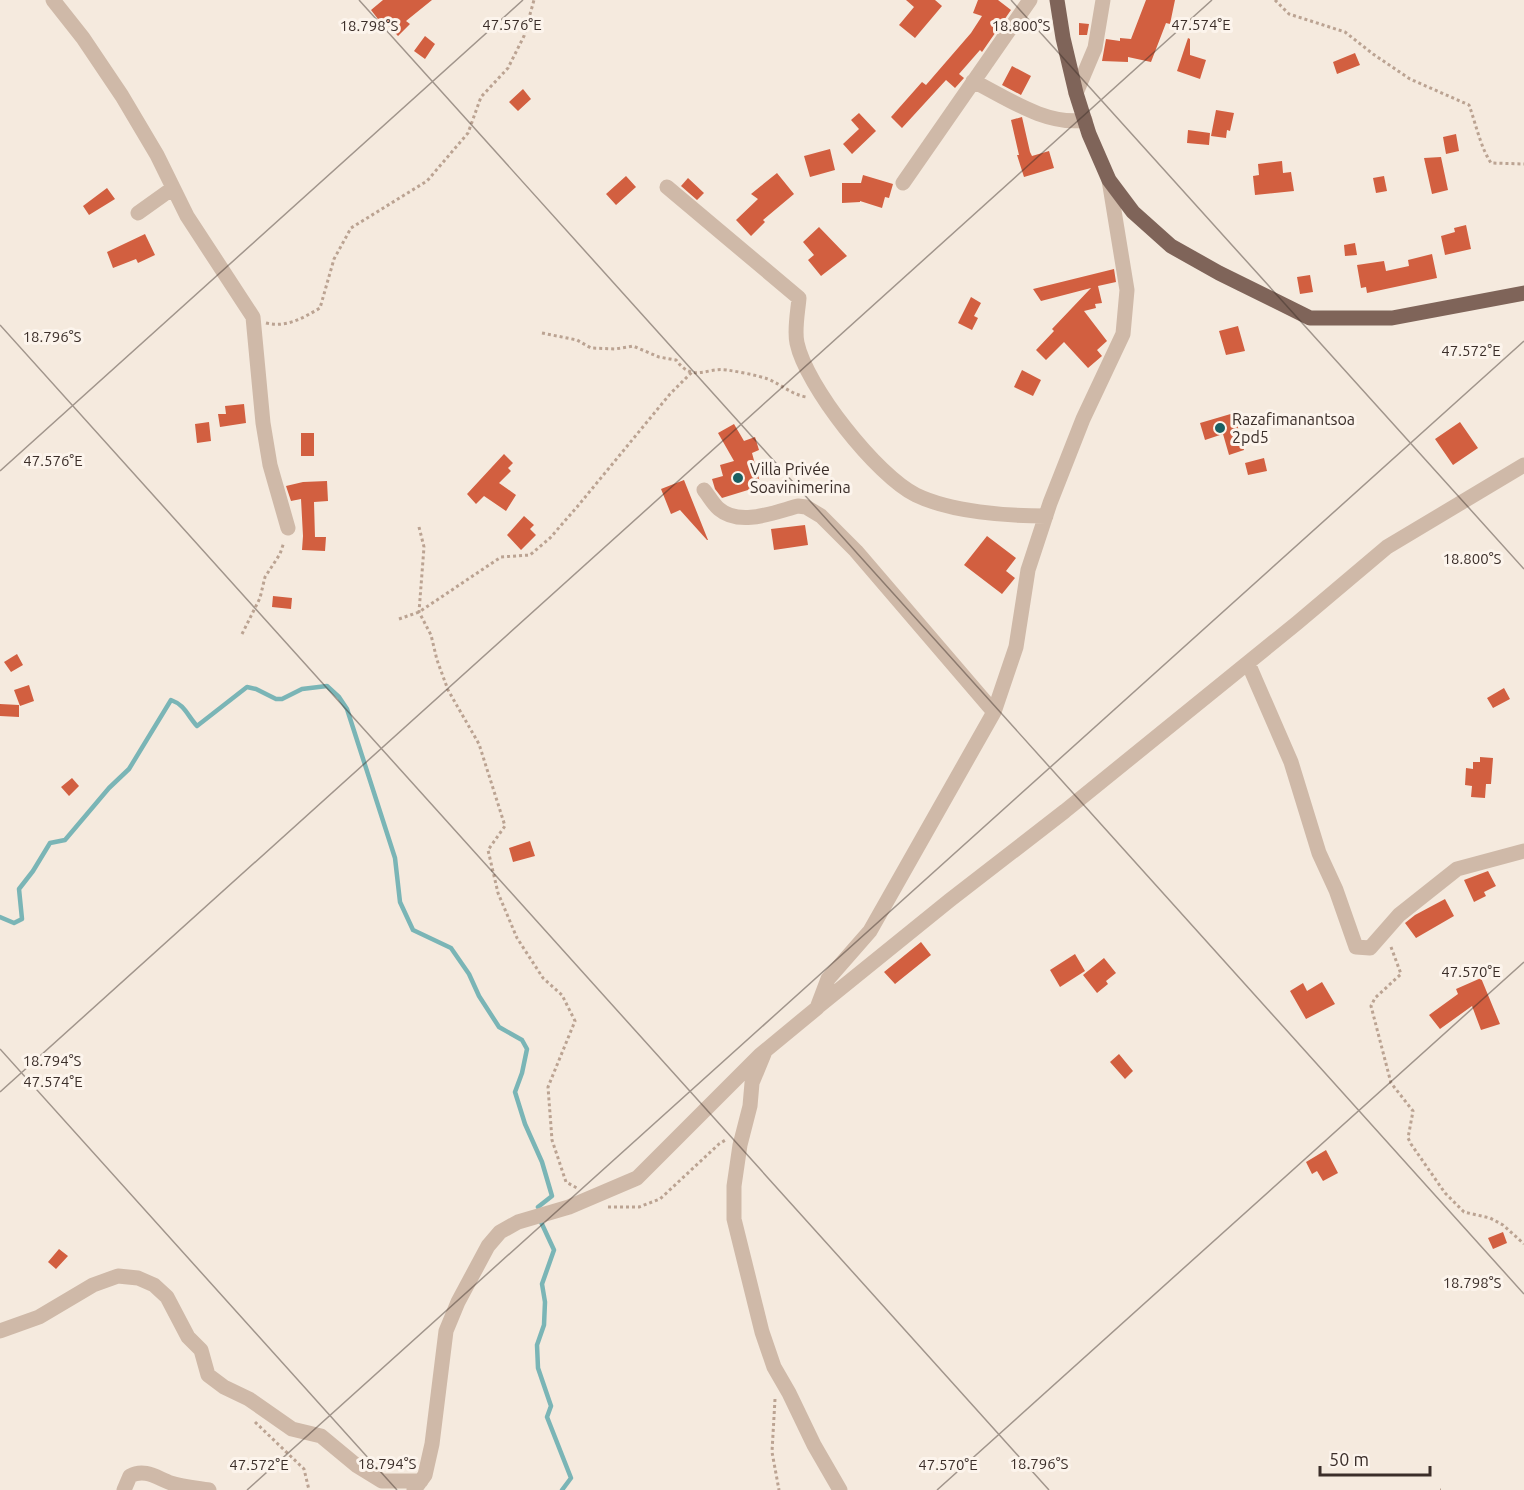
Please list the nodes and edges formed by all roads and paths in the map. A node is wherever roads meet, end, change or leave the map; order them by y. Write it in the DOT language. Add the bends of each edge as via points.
graph roads {
  1 [pos="53,0"];
  2 [pos="534,0"];
  3 [pos="1030,0"];
  4 [pos="1057,0"];
  5 [pos="1103,0"];
  6 [pos="1275,0"];
  7 [pos="973,81"];
  8 [pos="1076,93"];
  9 [pos="1085,120"];
  10 [pos="1524,164"];
  11 [pos="1109,180"];
  12 [pos="903,183"];
  13 [pos="667,187"];
  14 [pos="173,188"];
  15 [pos="138,213"];
  16 [pos="1524,293"];
  17 [pos="254,317"];
  18 [pos="542,333"];
  19 [pos="692,372"];
  20 [pos="823,399"];
  21 [pos="1524,465"];
  22 [pos="704,490"];
  23 [pos="1046,516"];
  24 [pos="419,527"];
  25 [pos="288,528"];
  26 [pos="420,612"];
  27 [pos="399,620"];
  28 [pos="242,634"];
  29 [pos="1248,663"];
  30 [pos="993,712"];
  31 [pos="1524,851"];
  32 [pos="1381,936"];
  33 [pos="817,1008"];
  34 [pos="765,1050"];
  35 [pos="744,1129"];
  36 [pos="593,1196"];
  37 [pos="1524,1244"];
  38 [pos="0,1330"];
  39 [pos="774,1368"];
  40 [pos="248,1415"];
  41 [pos="418,1485"];
  42 [pos="124,1490"];
  43 [pos="209,1490"];
  44 [pos="309,1490"];
  45 [pos="779,1490"];
  46 [pos="840,1490"];
  1 -- 14 [label="street" via="122,96"];
  2 -- 17 [label="path" via="524,36 508,68 481,97 468,133 427,182 351,228 333,259 320,308 299,320 276,326"];
  3 -- 7 [label="street"];
  4 -- 8 [label="main road"];
  5 -- 8 [label="street" via="1095,48"];
  6 -- 10 [label="path" via="1289,14 1345,32 1410,79 1469,105 1491,163"];
  7 -- 9 [label="street" via="1039,114 1070,122"];
  7 -- 12 [label="street"];
  8 -- 9 [label="main road"];
  9 -- 11 [label="main road"];
  11 -- 16 [label="main road" via="1133,212 1171,246 1310,318 1392,318"];
  11 -- 23 [label="street" via="1127,290 1123,334 1083,419"];
  13 -- 20 [label="street" via="799,298 796,342"];
  14 -- 15 [label="street"];
  14 -- 17 [label="street" via="208,250"];
  17 -- 25 [label="street" via="262,423"];
  18 -- 19 [label="path" via="577,340 591,348 633,346 676,360"];
  19 -- 20 [label="path" via="724,369 767,379 796,395"];
  19 -- 26 [label="path" via="550,538 530,555 501,557"];
  20 -- 23 [label="street" via="889,476 914,494 981,512"];
  21 -- 29 [label="street" via="1388,547"];
  22 -- 30 [label="street" via="719,510 733,516 749,518 798,506 821,516 856,550"];
  23 -- 30 [label="street" via="1028,570 1016,647"];
  24 -- 26 [label="path" via="424,547"];
  25 -- 28 [label="path" via="280,554 269,568"];
  26 -- 27 [label="path"];
  26 -- 36 [label="path" via="448,690 479,744 505,826 488,850 498,893 517,938 543,978 562,995 575,1021 548,1087 552,1140 566,1182"];
  29 -- 32 [label="street" via="1291,762 1319,853 1356,947 1370,948"];
  29 -- 33 [label="street"];
  30 -- 33 [label="street" via="870,931 828,979"];
  31 -- 32 [label="street" via="1457,869 1399,915"];
  32 -- 37 [label="path" via="1401,974 1371,1006 1392,1083 1413,1111 1408,1138 1445,1193 1464,1212 1490,1218"];
  33 -- 34 [label="street"];
  34 -- 35 [label="street" via="752,1083"];
  34 -- 36 [label="street" via="637,1178"];
  35 -- 36 [label="path" via="719,1144 660,1199 639,1207 608,1207"];
  35 -- 39 [label="street" via="734,1186 734,1219"];
  36 -- 41 [label="street" via="518,1222 500,1232 488,1246 446,1331 432,1444 425,1475"];
  38 -- 41 [label="street" via="39,1317 93,1285 118,1276 138,1278 167,1297 188,1336 201,1350 208,1375 224,1387 292,1429 321,1436 376,1478"];
  39 -- 45 [label="path" via="772,1452"];
  39 -- 46 [label="street"];
  40 -- 44 [label="path" via="304,1469"];
  42 -- 43 [label="street" via="130,1476 137,1472"];
}
